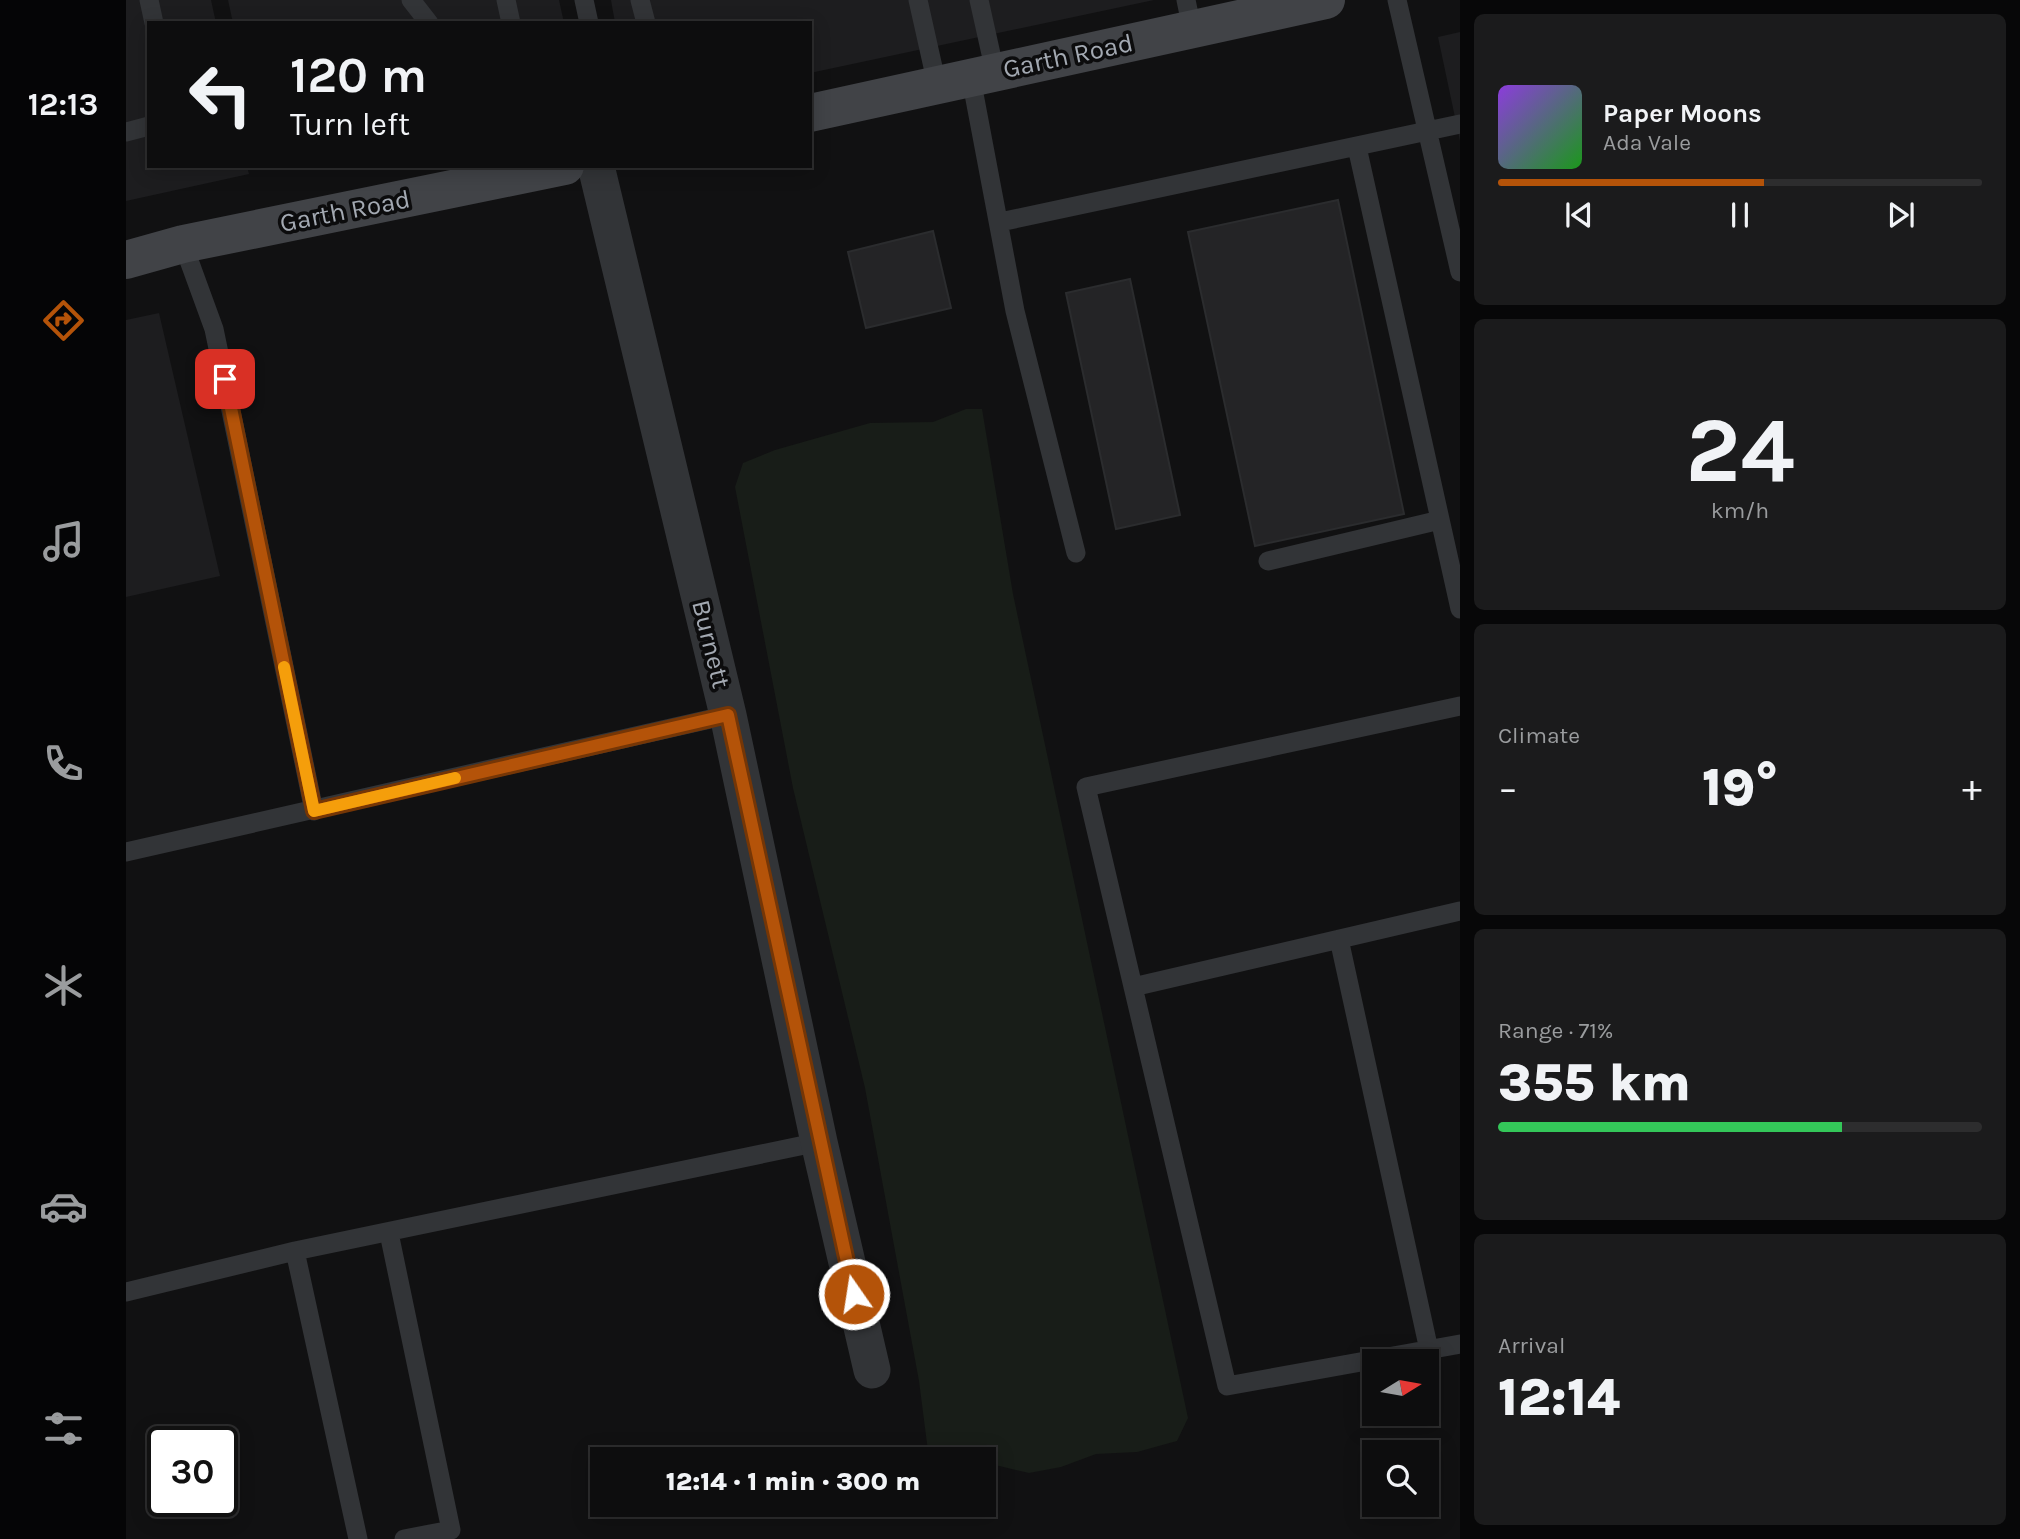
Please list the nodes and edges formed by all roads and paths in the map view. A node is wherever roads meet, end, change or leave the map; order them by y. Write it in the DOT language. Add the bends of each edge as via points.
graph roads {
  1 [pos="149,0"];
  2 [pos="411,0"];
  3 [pos="506,0"];
  4 [pos="584,0"];
  5 [pos="640,0"];
  6 [pos="918,0"];
  7 [pos="979,0"];
  8 [pos="1326,0"];
  9 [pos="1397,0"];
  10 [pos="1189,15"];
  11 [pos="154,21"];
  12 [pos="427,21"];
  13 [pos="511,21"];
  14 [pos="589,21"];
  15 [pos="645,21"];
  16 [pos="967,78"];
  17 [pos="812,113"];
  18 [pos="1460,124"];
  19 [pos="147,127"];
  20 [pos="126,132"];
  21 [pos="1428,133"];
  22 [pos="1357,147"];
  23 [pos="596,168"];
  24 [pos="541,169"];
  25 [pos="1000,222"];
  26 [pos="183,244"];
  27 [pos="126,260"];
  28 [pos="1460,272"];
  29 [pos="1440,520"];
  30 [pos="1076,553"];
  31 [pos="1268,561"];
  32 [pos="1460,609"];
  33 [pos="1460,706"];
  34 [pos="728,715"];
  35 [pos="314,811"];
  36 [pos="126,852"];
  37 [pos="1460,911"];
  38 [pos="1339,939"];
  39 [pos="1133,987"];
  40 [pos="819,1142"];
  41 [pos="389,1233"];
  42 [pos="295,1251"];
  43 [pos="126,1292"];
  44 [pos="1460,1343"];
  45 [pos="1429,1349"];
  46 [pos="1362,1361"];
  47 [pos="872,1370"];
  48 [pos="358,1539"];
  49 [pos="404,1539"];
  1 -- 11 [label="lane"];
  2 -- 12 [label="lane"];
  3 -- 13 [label="lane"];
  4 -- 14 [label="lane"];
  5 -- 15 [label="lane"];
  6 -- 16 [label="lane"];
  7 -- 16 [label="lane"];
  8 -- 10 [label="main road, Garth Road"];
  9 -- 21 [label="lane"];
  10 -- 16 [label="main road, Garth Road"];
  16 -- 17 [label="main road, Garth Road"];
  16 -- 25 [label="lane"];
  18 -- 21 [label="lane"];
  19 -- 20 [label="lane"];
  21 -- 22 [label="lane"];
  21 -- 28 [label="lane"];
  22 -- 25 [label="lane"];
  22 -- 29 [label="lane"];
  23 -- 34 [label="street, Burnett"];
  24 -- 26 [label="main road, Garth Road"];
  25 -- 30 [label="lane" via="1015,311"];
  26 -- 27 [label="main road, Garth Road"];
  26 -- 35 [label="lane" via="214,329"];
  29 -- 31 [label="lane"];
  29 -- 32 [label="lane"];
  33 -- 39 [label="lane" via="1086,787"];
  34 -- 35 [label="lane"];
  34 -- 40 [label="street, Burnett"];
  35 -- 36 [label="lane"];
  37 -- 38 [label="lane"];
  38 -- 39 [label="lane"];
  38 -- 45 [label="lane"];
  39 -- 46 [label="lane" via="1227,1386"];
  40 -- 41 [label="lane"];
  40 -- 47 [label="street, Burnett"];
  41 -- 42 [label="lane"];
  41 -- 49 [label="lane" via="451,1530"];
  42 -- 43 [label="lane"];
  42 -- 48 [label="lane"];
  44 -- 45 [label="lane"];
}
